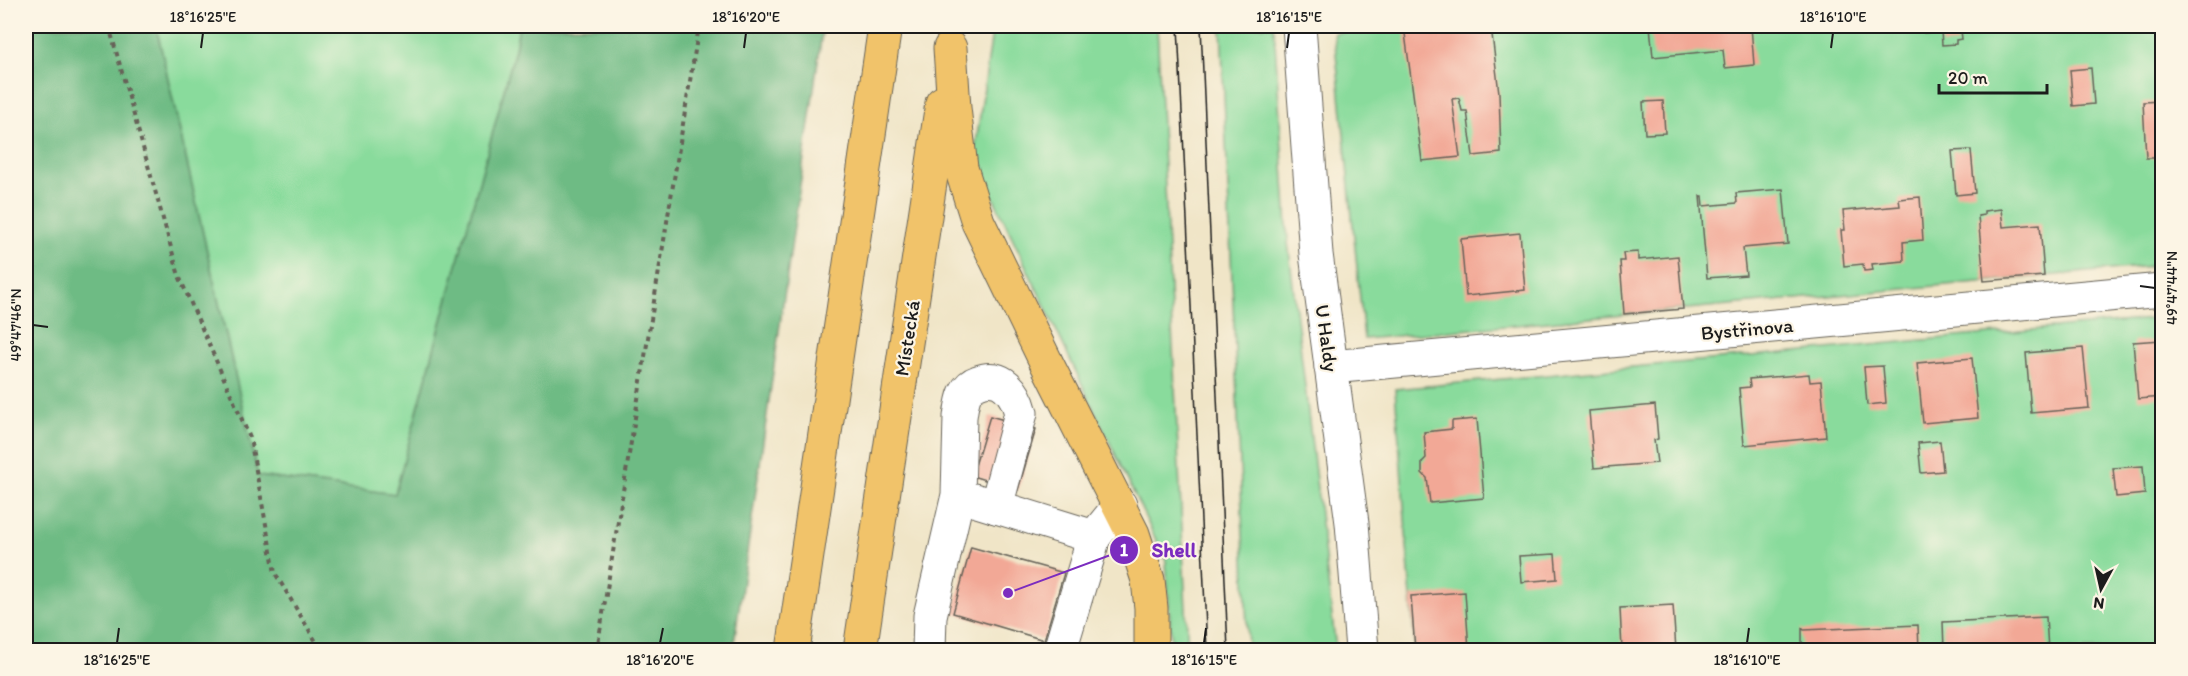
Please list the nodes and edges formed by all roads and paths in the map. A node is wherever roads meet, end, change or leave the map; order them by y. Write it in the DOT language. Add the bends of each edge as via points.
graph roads {
  1 [pos="109,26"];
  2 [pos="699,26"];
  3 [pos="885,26"];
  4 [pos="1299,26"];
  5 [pos="952,37"];
  6 [pos="2163,290"];
  7 [pos="1331,367"];
  8 [pos="958,495"];
  9 [pos="1120,505"];
  10 [pos="996,507"];
  11 [pos="1094,537"];
  12 [pos="321,651"];
  13 [pos="597,651"];
  14 [pos="794,651"];
  15 [pos="860,651"];
  16 [pos="929,651"];
  17 [pos="1060,651"];
  18 [pos="1151,651"];
  19 [pos="1362,651"];
  1 -- 12 [label="path" via="179,276 250,438 275,573"];
  2 -- 13 [label="path"];
  3 -- 14 [label="highway"];
  4 -- 7 [label="street, U Haldy" via="1310,197"];
  5 -- 9 [label="highway" via="961,168 978,222"];
  5 -- 15 [label="highway, Místecká"];
  6 -- 7 [label="street, Bystřinova"];
  7 -- 19 [label="street, U Haldy" via="1356,557"];
  8 -- 10 [label="street"];
  8 -- 10 [label="street" via="960,417 965,393 972,384 983,380 1004,382 1018,401 1021,413"];
  8 -- 16 [label="street" via="930,616"];
  9 -- 11 [label="street"];
  9 -- 18 [label="highway" via="1148,580"];
  10 -- 11 [label="street"];
  11 -- 17 [label="street"];
}
